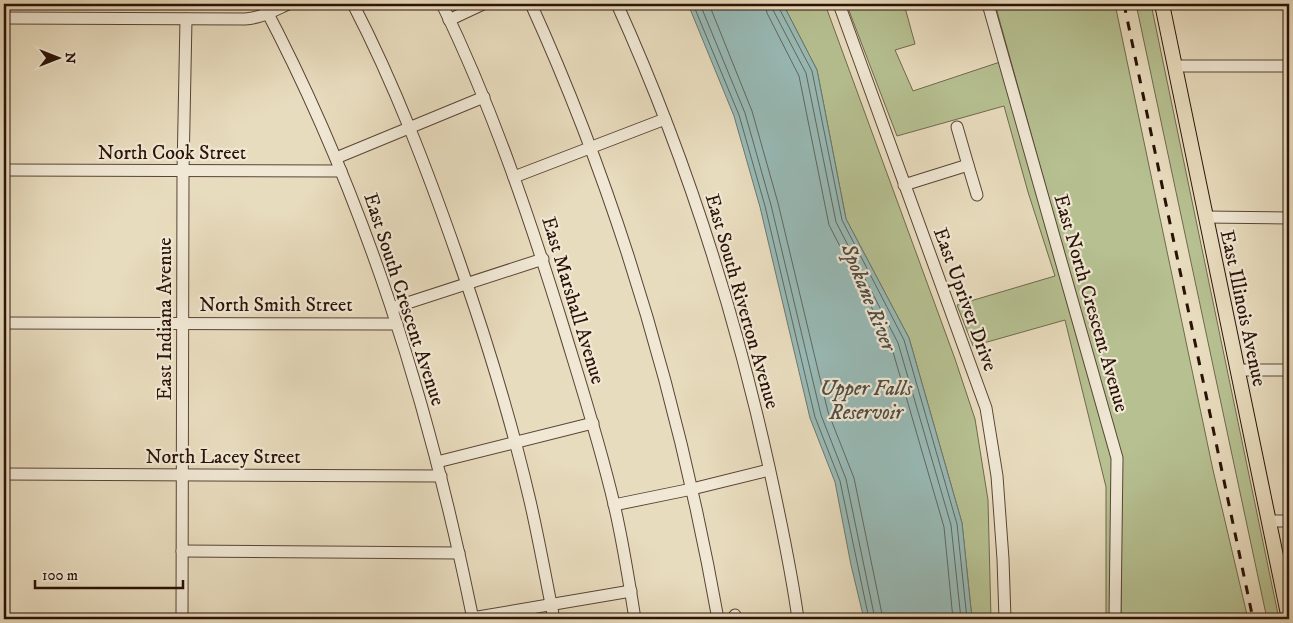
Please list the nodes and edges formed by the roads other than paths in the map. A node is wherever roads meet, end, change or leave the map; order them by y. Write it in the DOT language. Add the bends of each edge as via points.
graph roads {
  1 [pos="288,4"];
  2 [pos="353,4"];
  3 [pos="442,4"];
  4 [pos="483,4"];
  5 [pos="531,4"];
  6 [pos="618,4"];
  7 [pos="840,4"];
  8 [pos="988,4"];
  9 [pos="1162,4"];
  10 [pos="266,9"];
  11 [pos="4,18"];
  12 [pos="186,19"];
  13 [pos="449,20"];
  14 [pos="1175,66"];
  15 [pos="1289,66"];
  16 [pos="484,97"];
  17 [pos="665,119"];
  18 [pos="957,127"];
  19 [pos="409,128"];
  20 [pos="591,148"];
  21 [pos="336,158"];
  22 [pos="968,165"];
  23 [pos="4,170"];
  24 [pos="341,170"];
  25 [pos="183,171"];
  26 [pos="514,177"];
  27 [pos="904,184"];
  28 [pos="977,195"];
  29 [pos="1205,217"];
  30 [pos="1289,218"];
  31 [pos="543,259"];
  32 [pos="467,284"];
  33 [pos="392,308"];
  34 [pos="4,322"];
  35 [pos="182,323"];
  36 [pos="397,324"];
  37 [pos="1237,370"];
  38 [pos="1289,370"];
  39 [pos="593,423"];
  40 [pos="515,443"];
  41 [pos="438,462"];
  42 [pos="769,470"];
  43 [pos="4,474"];
  44 [pos="182,475"];
  45 [pos="441,476"];
  46 [pos="692,488"];
  47 [pos="614,505"];
  48 [pos="1269,521"];
  49 [pos="1289,522"];
  50 [pos="182,551"];
  51 [pos="459,553"];
  52 [pos="631,591"];
  53 [pos="551,605"];
  54 [pos="473,618"];
  55 [pos="182,619"];
  56 [pos="554,619"];
  57 [pos="635,619"];
  58 [pos="718,619"];
  59 [pos="798,619"];
  60 [pos="1005,619"];
  61 [pos="1115,619"];
  62 [pos="1289,619"];
  1 -- 10 [label="street"];
  2 -- 19 [label="street"];
  3 -- 13 [label="street, East Marshall Avenue"];
  4 -- 13 [label="street"];
  5 -- 20 [label="street"];
  6 -- 17 [label="street, East South Riverton Avenue"];
  7 -- 27 [label="street, East Upriver Drive"];
  8 -- 61 [label="street, East North Crescent Avenue" via="1117,458"];
  9 -- 14 [label="main road, East Illinois Avenue"];
  10 -- 12 [label="street" via="256,18"];
  10 -- 21 [label="street, East South Crescent Avenue"];
  11 -- 12 [label="street"];
  12 -- 25 [label="street, East Indiana Avenue"];
  13 -- 16 [label="street, East Marshall Avenue"];
  14 -- 15 [label="street"];
  14 -- 29 [label="main road, East Illinois Avenue"];
  16 -- 19 [label="street"];
  16 -- 26 [label="street, East Marshall Avenue"];
  17 -- 20 [label="street"];
  17 -- 42 [label="street, East South Riverton Avenue" via="726,298"];
  18 -- 22 [label="street"];
  19 -- 21 [label="street"];
  19 -- 32 [label="street"];
  20 -- 26 [label="street"];
  20 -- 46 [label="street" via="624,240 658,352"];
  21 -- 24 [label="street, East South Crescent Avenue"];
  22 -- 27 [label="street"];
  22 -- 28 [label="street"];
  23 -- 25 [label="street, North Cook Street"];
  24 -- 25 [label="street, North Cook Street"];
  24 -- 33 [label="street, East South Crescent Avenue"];
  25 -- 35 [label="street, East Indiana Avenue"];
  26 -- 31 [label="street, East Marshall Avenue"];
  27 -- 60 [label="street, East Upriver Drive" via="986,408 997,476"];
  29 -- 30 [label="street"];
  29 -- 37 [label="main road, East Illinois Avenue"];
  31 -- 32 [label="street"];
  31 -- 39 [label="street, East Marshall Avenue"];
  32 -- 33 [label="street"];
  32 -- 40 [label="street"];
  33 -- 36 [label="street, East South Crescent Avenue"];
  34 -- 35 [label="street, North Smith Street"];
  35 -- 36 [label="street, North Smith Street"];
  35 -- 44 [label="street, East Indiana Avenue"];
  36 -- 41 [label="street, East South Crescent Avenue"];
  37 -- 38 [label="street"];
  37 -- 48 [label="main road, East Illinois Avenue"];
  39 -- 40 [label="street"];
  39 -- 47 [label="street, East Marshall Avenue"];
  40 -- 41 [label="street"];
  40 -- 53 [label="street"];
  41 -- 45 [label="street, East South Crescent Avenue"];
  42 -- 46 [label="street"];
  42 -- 59 [label="street, East South Riverton Avenue"];
  43 -- 44 [label="street, North Lacey Street"];
  44 -- 45 [label="street, North Lacey Street"];
  44 -- 50 [label="street, East Indiana Avenue"];
  45 -- 51 [label="street, East South Crescent Avenue"];
  46 -- 47 [label="street"];
  46 -- 58 [label="street"];
  47 -- 52 [label="street, East Marshall Avenue"];
  48 -- 49 [label="street"];
  48 -- 62 [label="main road, East Illinois Avenue"];
  50 -- 51 [label="street"];
  50 -- 55 [label="street, East Indiana Avenue"];
  51 -- 54 [label="street, East South Crescent Avenue"];
  52 -- 53 [label="street"];
  52 -- 57 [label="street, East Marshall Avenue"];
  53 -- 54 [label="street"];
  53 -- 56 [label="street"];
}
